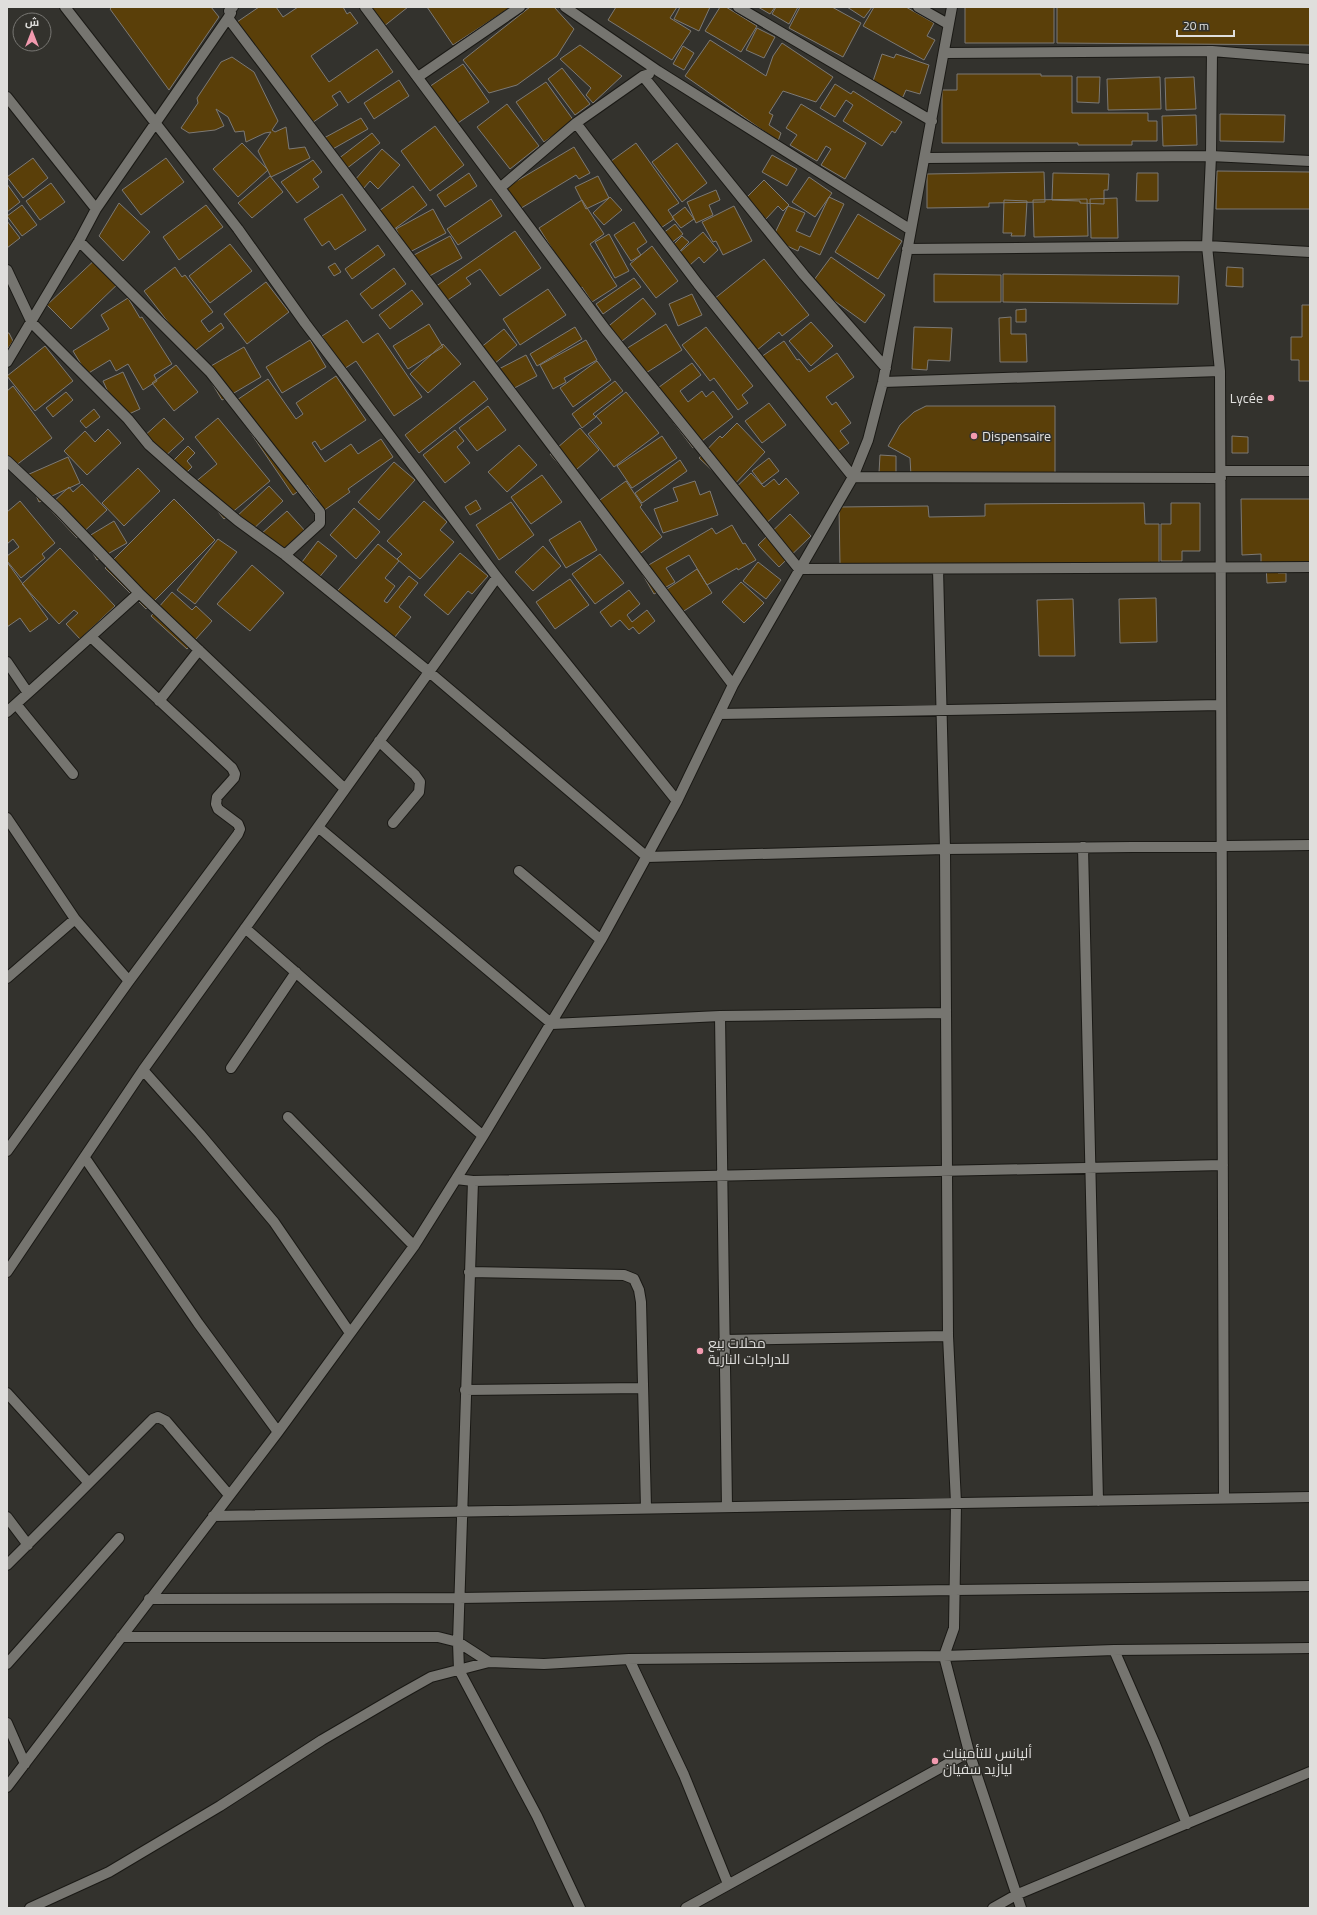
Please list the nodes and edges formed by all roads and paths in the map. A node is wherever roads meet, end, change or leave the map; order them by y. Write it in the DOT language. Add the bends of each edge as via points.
graph roads {
  1 [pos="65,7"];
  2 [pos="365,7"];
  3 [pos="520,7"];
  4 [pos="565,7"];
  5 [pos="738,7"];
  6 [pos="918,7"];
  7 [pos="952,7"];
  8 [pos="229,11"];
  9 [pos="948,24"];
  10 [pos="1212,51"];
  11 [pos="945,53"];
  12 [pos="1310,59"];
  13 [pos="658,71"];
  14 [pos="643,76"];
  15 [pos="418,77"];
  16 [pos="7,97"];
  17 [pos="932,120"];
  18 [pos="576,123"];
  19 [pos="154,124"];
  20 [pos="1211,156"];
  21 [pos="926,158"];
  22 [pos="1310,161"];
  23 [pos="500,188"];
  24 [pos="96,209"];
  25 [pos="911,230"];
  26 [pos="80,241"];
  27 [pos="1206,246"];
  28 [pos="908,249"];
  29 [pos="1310,252"];
  30 [pos="7,270"];
  31 [pos="32,323"];
  32 [pos="7,362"];
  33 [pos="886,368"];
  34 [pos="1220,371"];
  35 [pos="883,382"];
  36 [pos="7,461"];
  37 [pos="1310,471"];
  38 [pos="1221,475"];
  39 [pos="853,477"];
  40 [pos="285,555"];
  41 [pos="1310,567"];
  42 [pos="1221,568"];
  43 [pos="799,569"];
  44 [pos="938,569"];
  45 [pos="497,577"];
  46 [pos="139,593"];
  47 [pos="90,637"];
  48 [pos="199,650"];
  49 [pos="7,662"];
  50 [pos="428,671"];
  51 [pos="733,686"];
  52 [pos="28,693"];
  53 [pos="159,701"];
  54 [pos="16,704"];
  55 [pos="1221,705"];
  56 [pos="940,710"];
  57 [pos="7,712"];
  58 [pos="719,714"];
  59 [pos="379,741"];
  60 [pos="73,774"];
  61 [pos="345,789"];
  62 [pos="677,801"];
  63 [pos="8,822"];
  64 [pos="393,823"];
  65 [pos="318,827"];
  66 [pos="1222,845"];
  67 [pos="1310,845"];
  68 [pos="1082,847"];
  69 [pos="945,848"];
  70 [pos="647,857"];
  71 [pos="519,871"];
  72 [pos="75,919"];
  73 [pos="245,928"];
  74 [pos="601,940"];
  75 [pos="296,972"];
  76 [pos="7,978"];
  77 [pos="129,981"];
  78 [pos="946,1013"];
  79 [pos="720,1016"];
  80 [pos="552,1024"];
  81 [pos="231,1068"];
  82 [pos="143,1070"];
  83 [pos="288,1117"];
  84 [pos="484,1136"];
  85 [pos="7,1151"];
  86 [pos="85,1158"];
  87 [pos="1223,1165"];
  88 [pos="1090,1168"];
  89 [pos="947,1171"];
  90 [pos="722,1176"];
  91 [pos="456,1179"];
  92 [pos="473,1180"];
  93 [pos="414,1246"];
  94 [pos="7,1272"];
  95 [pos="469,1272"];
  96 [pos="350,1333"];
  97 [pos="948,1336"];
  98 [pos="724,1340"];
  99 [pos="643,1388"];
  100 [pos="465,1390"];
  101 [pos="7,1393"];
  102 [pos="278,1432"];
  103 [pos="88,1482"];
  104 [pos="229,1496"];
  105 [pos="1310,1497"];
  106 [pos="1224,1499"];
  107 [pos="1098,1501"];
  108 [pos="956,1503"];
  109 [pos="727,1507"];
  110 [pos="646,1508"];
  111 [pos="462,1511"];
  112 [pos="213,1516"];
  113 [pos="7,1517"];
  114 [pos="119,1538"];
  115 [pos="28,1545"];
  116 [pos="7,1564"];
  117 [pos="1310,1586"];
  118 [pos="954,1590"];
  119 [pos="459,1598"];
  120 [pos="149,1599"];
  121 [pos="121,1637"];
  122 [pos="458,1642"];
  123 [pos="1310,1648"];
  124 [pos="1114,1650"];
  125 [pos="944,1656"];
  126 [pos="628,1659"];
  127 [pos="489,1662"];
  128 [pos="7,1664"];
  129 [pos="459,1670"];
  130 [pos="7,1723"];
  131 [pos="969,1752"];
  132 [pos="25,1764"];
  133 [pos="1310,1772"];
  134 [pos="7,1787"];
  135 [pos="1187,1824"];
  136 [pos="728,1884"];
  137 [pos="1016,1895"];
  138 [pos="30,1908"];
  139 [pos="580,1908"];
  140 [pos="686,1908"];
  141 [pos="993,1908"];
  142 [pos="1021,1908"];
  1 -- 19 [label="street"];
  2 -- 15 [label="street"];
  3 -- 15 [label="street"];
  4 -- 13 [label="street"];
  5 -- 17 [label="street"];
  6 -- 9 [label="street"];
  7 -- 9 [label="street"];
  8 -- 19 [label="street"];
  8 -- 51 [label="street"];
  9 -- 11 [label="street"];
  10 -- 11 [label="street"];
  10 -- 12 [label="street"];
  10 -- 20 [label="street"];
  11 -- 17 [label="street"];
  13 -- 14 [label="street"];
  13 -- 25 [label="street"];
  14 -- 18 [label="street"];
  14 -- 33 [label="street" via="804,275"];
  15 -- 23 [label="street"];
  16 -- 24 [label="street"];
  17 -- 21 [label="street"];
  18 -- 23 [label="street"];
  18 -- 39 [label="street" via="698,284"];
  19 -- 24 [label="street"];
  19 -- 45 [label="street" via="238,229 305,323"];
  20 -- 21 [label="street"];
  20 -- 22 [label="street"];
  20 -- 27 [label="street"];
  21 -- 25 [label="street"];
  23 -- 43 [label="street" via="606,330"];
  24 -- 26 [label="street"];
  25 -- 28 [label="street"];
  26 -- 31 [label="street"];
  26 -- 40 [label="street" via="210,372 320,512 320,523"];
  27 -- 28 [label="street"];
  27 -- 29 [label="street"];
  27 -- 34 [label="street"];
  28 -- 33 [label="street"];
  30 -- 31 [label="street"];
  31 -- 32 [label="street"];
  31 -- 40 [label="street" via="128,419 149,445 232,516"];
  33 -- 35 [label="street"];
  34 -- 35 [label="street"];
  34 -- 38 [label="street"];
  35 -- 39 [label="street" via="868,440"];
  36 -- 46 [label="street" via="59,510"];
  37 -- 38 [label="street"];
  38 -- 39 [label="street"];
  38 -- 42 [label="street"];
  39 -- 43 [label="street"];
  40 -- 50 [label="street"];
  41 -- 42 [label="street"];
  42 -- 44 [label="street"];
  42 -- 55 [label="street"];
  43 -- 44 [label="street"];
  43 -- 51 [label="street"];
  44 -- 56 [label="street"];
  45 -- 50 [label="street"];
  45 -- 62 [label="street"];
  46 -- 47 [label="street"];
  46 -- 48 [label="street"];
  47 -- 52 [label="street"];
  47 -- 53 [label="street"];
  48 -- 53 [label="street"];
  48 -- 61 [label="street"];
  49 -- 52 [label="street"];
  50 -- 59 [label="street"];
  50 -- 70 [label="street"];
  51 -- 58 [label="street"];
  52 -- 54 [label="street"];
  53 -- 77 [label="street" via="232,768 234,778 217,797 216,804 218,809 238,824 240,829"];
  54 -- 57 [label="street"];
  54 -- 60 [label="street"];
  55 -- 56 [label="street"];
  55 -- 66 [label="street"];
  56 -- 58 [label="street"];
  56 -- 69 [label="street"];
  58 -- 62 [label="street"];
  59 -- 61 [label="street"];
  59 -- 64 [label="street" via="416,775 421,786 419,792"];
  61 -- 65 [label="street"];
  62 -- 70 [label="street"];
  63 -- 72 [label="street"];
  65 -- 73 [label="street"];
  65 -- 80 [label="street"];
  66 -- 67 [label="street"];
  66 -- 68 [label="street"];
  66 -- 87 [label="street"];
  68 -- 69 [label="street"];
  68 -- 88 [label="street"];
  69 -- 70 [label="street"];
  69 -- 78 [label="street"];
  70 -- 74 [label="street"];
  71 -- 74 [label="street"];
  72 -- 76 [label="street"];
  72 -- 77 [label="street"];
  73 -- 75 [label="street"];
  73 -- 82 [label="street"];
  74 -- 80 [label="street"];
  75 -- 81 [label="street"];
  75 -- 84 [label="street"];
  77 -- 85 [label="street"];
  78 -- 79 [label="street"];
  78 -- 89 [label="street"];
  79 -- 80 [label="street"];
  79 -- 90 [label="street"];
  80 -- 84 [label="street"];
  82 -- 86 [label="street"];
  82 -- 96 [label="street" via="274,1222"];
  83 -- 93 [label="street"];
  84 -- 91 [label="street"];
  86 -- 94 [label="street"];
  86 -- 102 [label="street" via="198,1323"];
  87 -- 88 [label="street"];
  87 -- 106 [label="street"];
  88 -- 89 [label="street"];
  88 -- 107 [label="street"];
  89 -- 90 [label="street"];
  89 -- 97 [label="street"];
  90 -- 92 [label="street"];
  90 -- 98 [label="street"];
  91 -- 92 [label="street"];
  91 -- 93 [label="street"];
  92 -- 95 [label="street"];
  93 -- 96 [label="street"];
  95 -- 99 [label="street" via="624,1275 634,1279 641,1302"];
  95 -- 100 [label="street"];
  96 -- 102 [label="street"];
  97 -- 98 [label="street"];
  97 -- 108 [label="street"];
  98 -- 109 [label="street"];
  99 -- 100 [label="street"];
  99 -- 110 [label="street"];
  100 -- 111 [label="street"];
  101 -- 103 [label="street"];
  102 -- 104 [label="street"];
  103 -- 104 [label="street" via="158,1417 166,1421"];
  103 -- 115 [label="street"];
  104 -- 112 [label="street"];
  105 -- 106 [label="street"];
  106 -- 107 [label="street"];
  107 -- 108 [label="street"];
  108 -- 109 [label="street"];
  108 -- 118 [label="street"];
  109 -- 110 [label="street"];
  110 -- 111 [label="street"];
  111 -- 112 [label="street"];
  111 -- 119 [label="street"];
  112 -- 120 [label="street"];
  113 -- 115 [label="street"];
  114 -- 128 [label="street"];
  115 -- 116 [label="street"];
  117 -- 118 [label="street"];
  118 -- 119 [label="street"];
  118 -- 125 [label="street" via="954,1628"];
  119 -- 120 [label="street"];
  119 -- 122 [label="street"];
  120 -- 121 [label="street"];
  121 -- 122 [label="street" via="429,1637"];
  121 -- 132 [label="street"];
  122 -- 127 [label="street"];
  122 -- 129 [label="street"];
  123 -- 124 [label="street"];
  124 -- 125 [label="street"];
  124 -- 135 [label="street"];
  125 -- 126 [label="street"];
  125 -- 131 [label="street"];
  126 -- 127 [label="street" via="544,1664"];
  126 -- 136 [label="street" via="684,1775"];
  127 -- 129 [label="street"];
  129 -- 138 [label="street" via="431,1678 399,1695 109,1872"];
  129 -- 139 [label="street" via="537,1816"];
  130 -- 132 [label="street"];
  131 -- 136 [label="street"];
  131 -- 137 [label="street"];
  132 -- 134 [label="street"];
  133 -- 135 [label="street"];
  135 -- 137 [label="street"];
  136 -- 140 [label="street"];
  137 -- 141 [label="street"];
  137 -- 142 [label="street"];
}
